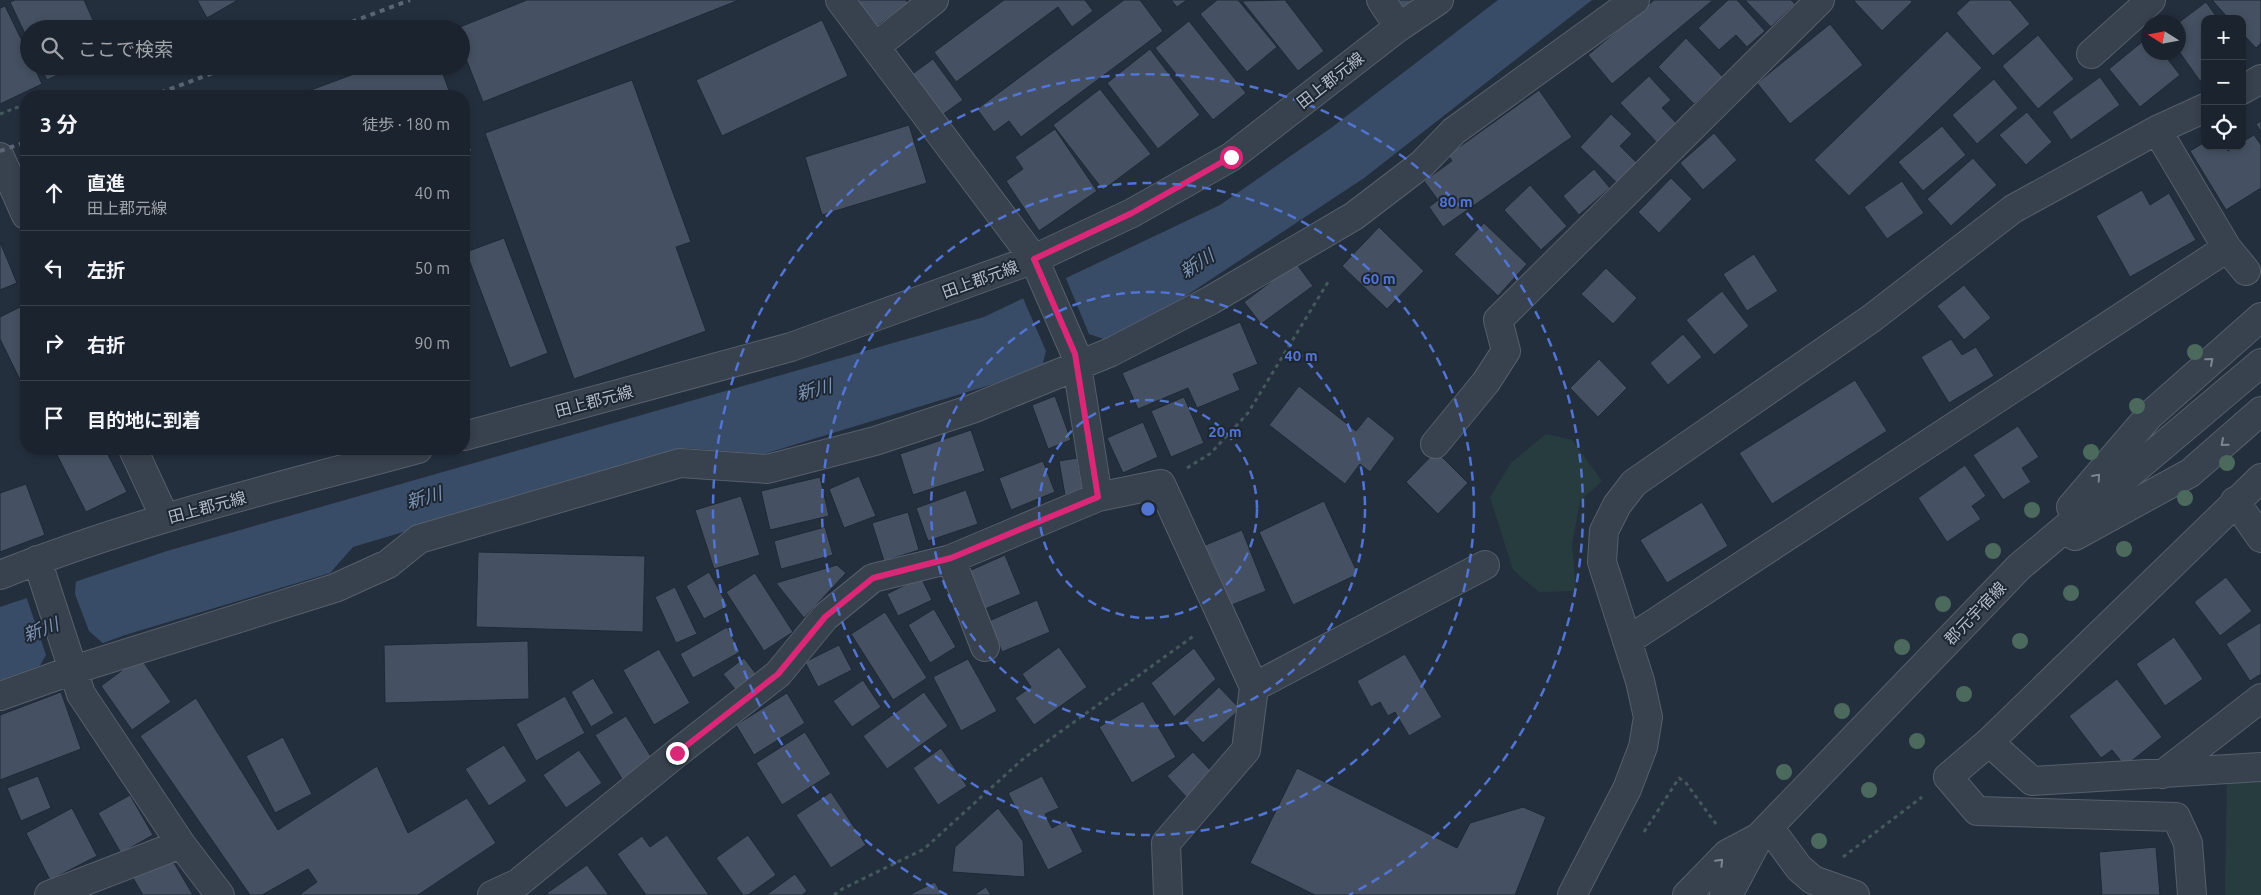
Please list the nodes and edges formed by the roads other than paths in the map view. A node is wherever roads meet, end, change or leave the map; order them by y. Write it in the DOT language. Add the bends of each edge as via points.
graph roads {
  1 [pos="840,0"];
  2 [pos="934,0"];
  3 [pos="1381,0"];
  4 [pos="1439,0"];
  5 [pos="1635,0"];
  6 [pos="1820,0"];
  7 [pos="2151,0"];
  8 [pos="1399,27"];
  9 [pos="874,47"];
  10 [pos="2091,54"];
  11 [pos="2261,79"];
  12 [pos="2246,88"];
  13 [pos="2201,110"];
  14 [pos="2157,130"];
  15 [pos="0,157"];
  16 [pos="20,202"];
  17 [pos="2227,248"];
  18 [pos="1037,265"];
  19 [pos="2246,271"];
  20 [pos="2261,318"];
  21 [pos="1077,360"];
  22 [pos="2261,363"];
  23 [pos="2261,411"];
  24 [pos="470,434"];
  25 [pos="1435,444"];
  26 [pos="136,455"];
  27 [pos="396,455"];
  28 [pos="2261,478"];
  29 [pos="1098,497"];
  30 [pos="2235,501"];
  31 [pos="165,518"];
  32 [pos="2261,538"];
  33 [pos="951,558"];
  34 [pos="1485,565"];
  35 [pos="39,566"];
  36 [pos="2019,567"];
  37 [pos="0,575"];
  38 [pos="1627,641"];
  39 [pos="985,647"];
  40 [pos="72,667"];
  41 [pos="1254,687"];
  42 [pos="0,696"];
  43 [pos="2261,698"];
  44 [pos="1989,742"];
  45 [pos="2261,767"];
  46 [pos="2163,774"];
  47 [pos="1764,832"];
  48 [pos="181,844"];
  49 [pos="49,895"];
  50 [pos="220,895"];
  51 [pos="492,895"];
  52 [pos="1168,895"];
  53 [pos="1572,895"];
  54 [pos="1687,895"];
  55 [pos="1724,895"];
  56 [pos="1855,895"];
  57 [pos="2192,895"];
  1 -- 9 [label="street"];
  2 -- 9 [label="street"];
  3 -- 8 [label="street"];
  4 -- 8 [label="street, 田上郡元線"];
  5 -- 21 [label="street" via="1454,131 1422,164 1354,216 1211,300 1111,352"];
  6 -- 25 [label="street" via="1498,320 1506,351 1486,382"];
  7 -- 10 [label="street"];
  8 -- 18 [label="street, 田上郡元線" via="1231,157"];
  9 -- 18 [label="street"];
  11 -- 12 [label="street"];
  13 -- 14 [label="street"];
  14 -- 17 [label="street"];
  14 -- 38 [label="street" via="2013,209 1872,318 1634,483 1617,505 1604,532 1602,562"];
  15 -- 16 [label="street"];
  17 -- 19 [label="street"];
  17 -- 38 [label="street"];
  18 -- 21 [label="street"];
  18 -- 24 [label="street, 田上郡元線" via="791,347"];
  36 -- 20 [label="street, one-way" via="2149,416"];
  21 -- 29 [label="street"];
  21 -- 40 [label="street" via="972,409 866,444 767,469 680,463 419,539 388,564 335,588"];
  22 -- 36 [label="street, 郡元宇宿線"];
  23 -- 36 [label="street, one-way" via="2190,473"];
  26 -- 31 [label="street"];
  27 -- 31 [label="street, 田上郡元線"];
  28 -- 30 [label="street"];
  29 -- 33 [label="street"];
  29 -- 41 [label="street" via="1161,484"];
  30 -- 32 [label="street"];
  30 -- 44 [label="street"];
  31 -- 35 [label="street, 田上郡元線"];
  33 -- 39 [label="street"];
  33 -- 51 [label="street" via="873,578 825,617 778,674 518,883"];
  34 -- 41 [label="street"];
  35 -- 37 [label="street, 田上郡元線"];
  35 -- 40 [label="street"];
  36 -- 47 [label="street, 郡元宇宿線"];
  38 -- 53 [label="street" via="1648,717 1643,747 1627,789"];
  40 -- 42 [label="street"];
  40 -- 48 [label="street" via="81,694"];
  41 -- 52 [label="street" via="1246,750 1166,843"];
  43 -- 46 [label="street"];
  44 -- 46 [label="street" via="2032,781"];
  44 -- 57 [label="street" via="1948,778 1977,811 2176,817 2188,843"];
  45 -- 46 [label="street"];
  54 -- 47 [label="street, one-way" via="1727,854"];
  47 -- 55 [label="street, 郡元宇宿線"];
  47 -- 56 [label="street" via="1813,880"];
  48 -- 49 [label="street"];
  48 -- 50 [label="street"];
}
